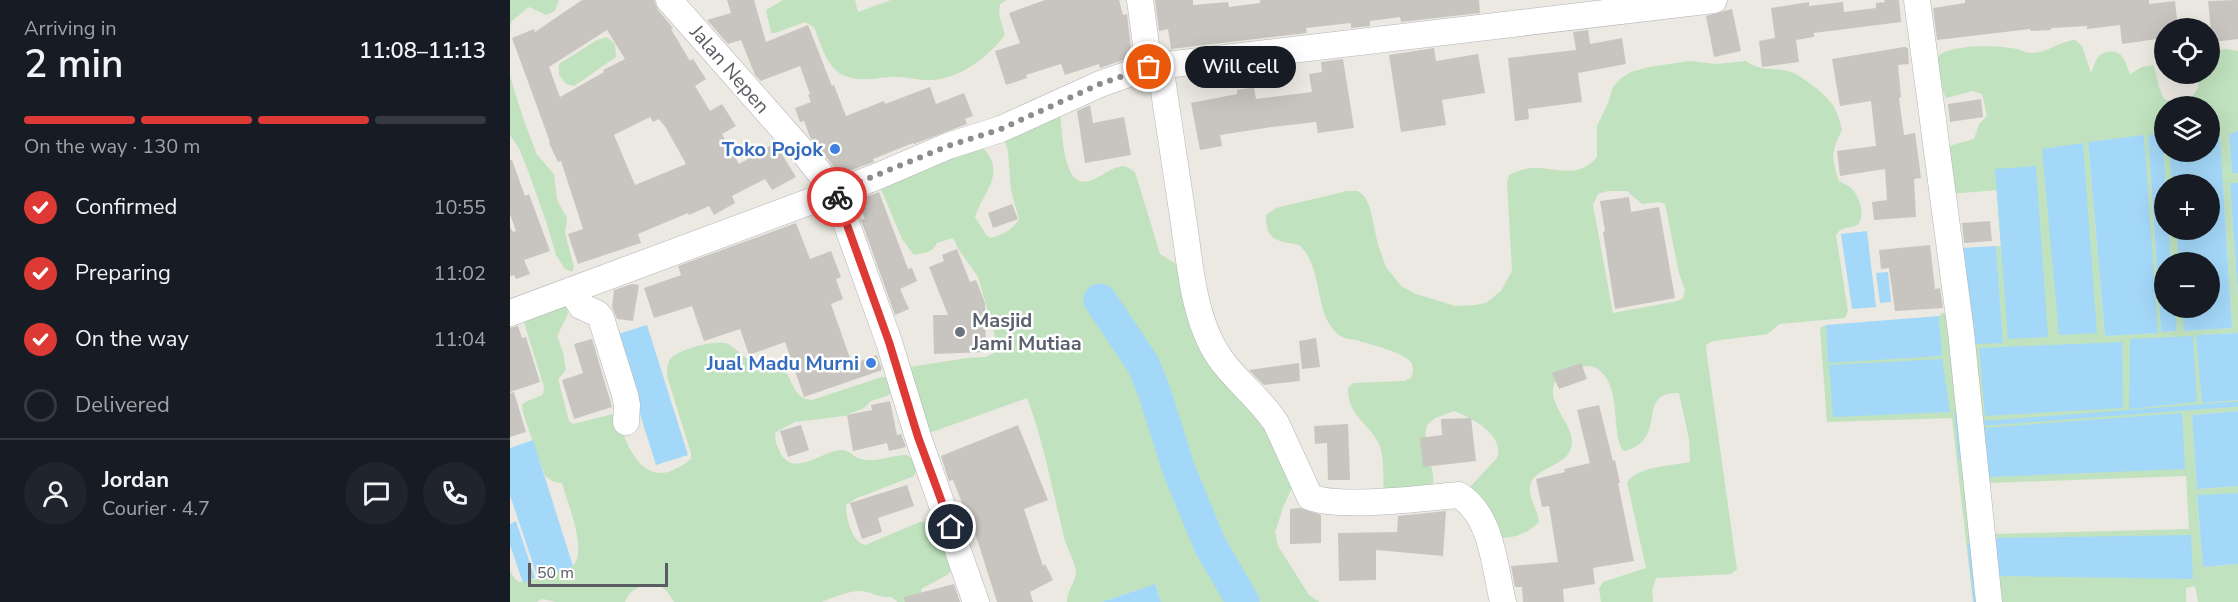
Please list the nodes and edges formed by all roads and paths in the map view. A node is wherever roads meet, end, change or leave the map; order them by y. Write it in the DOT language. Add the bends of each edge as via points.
graph roads {
  1 [pos="669,0"];
  2 [pos="1140,0"];
  3 [pos="1714,0"];
  4 [pos="1917,0"];
  5 [pos="1154,66"];
  6 [pos="835,192"];
  7 [pos="571,290"];
  8 [pos="510,313"];
  9 [pos="626,422"];
  10 [pos="976,602"];
  11 [pos="1503,602"];
  12 [pos="1989,602"];
  1 -- 6 [label="street, Jalan Nepen"];
  2 -- 5 [label="street"];
  3 -- 5 [label="street"];
  4 -- 12 [label="street" via="1960,323"];
  5 -- 6 [label="street" via="1100,84 1001,129"];
  5 -- 11 [label="street" via="1201,321 1227,370 1269,412 1310,497 1322,502 1347,503 1460,495 1467,500 1486,526"];
  6 -- 7 [label="street"];
  6 -- 10 [label="street, Jalan Nepen"];
  7 -- 8 [label="street"];
  7 -- 9 [label="street" via="585,310 601,318 625,395"];
}
